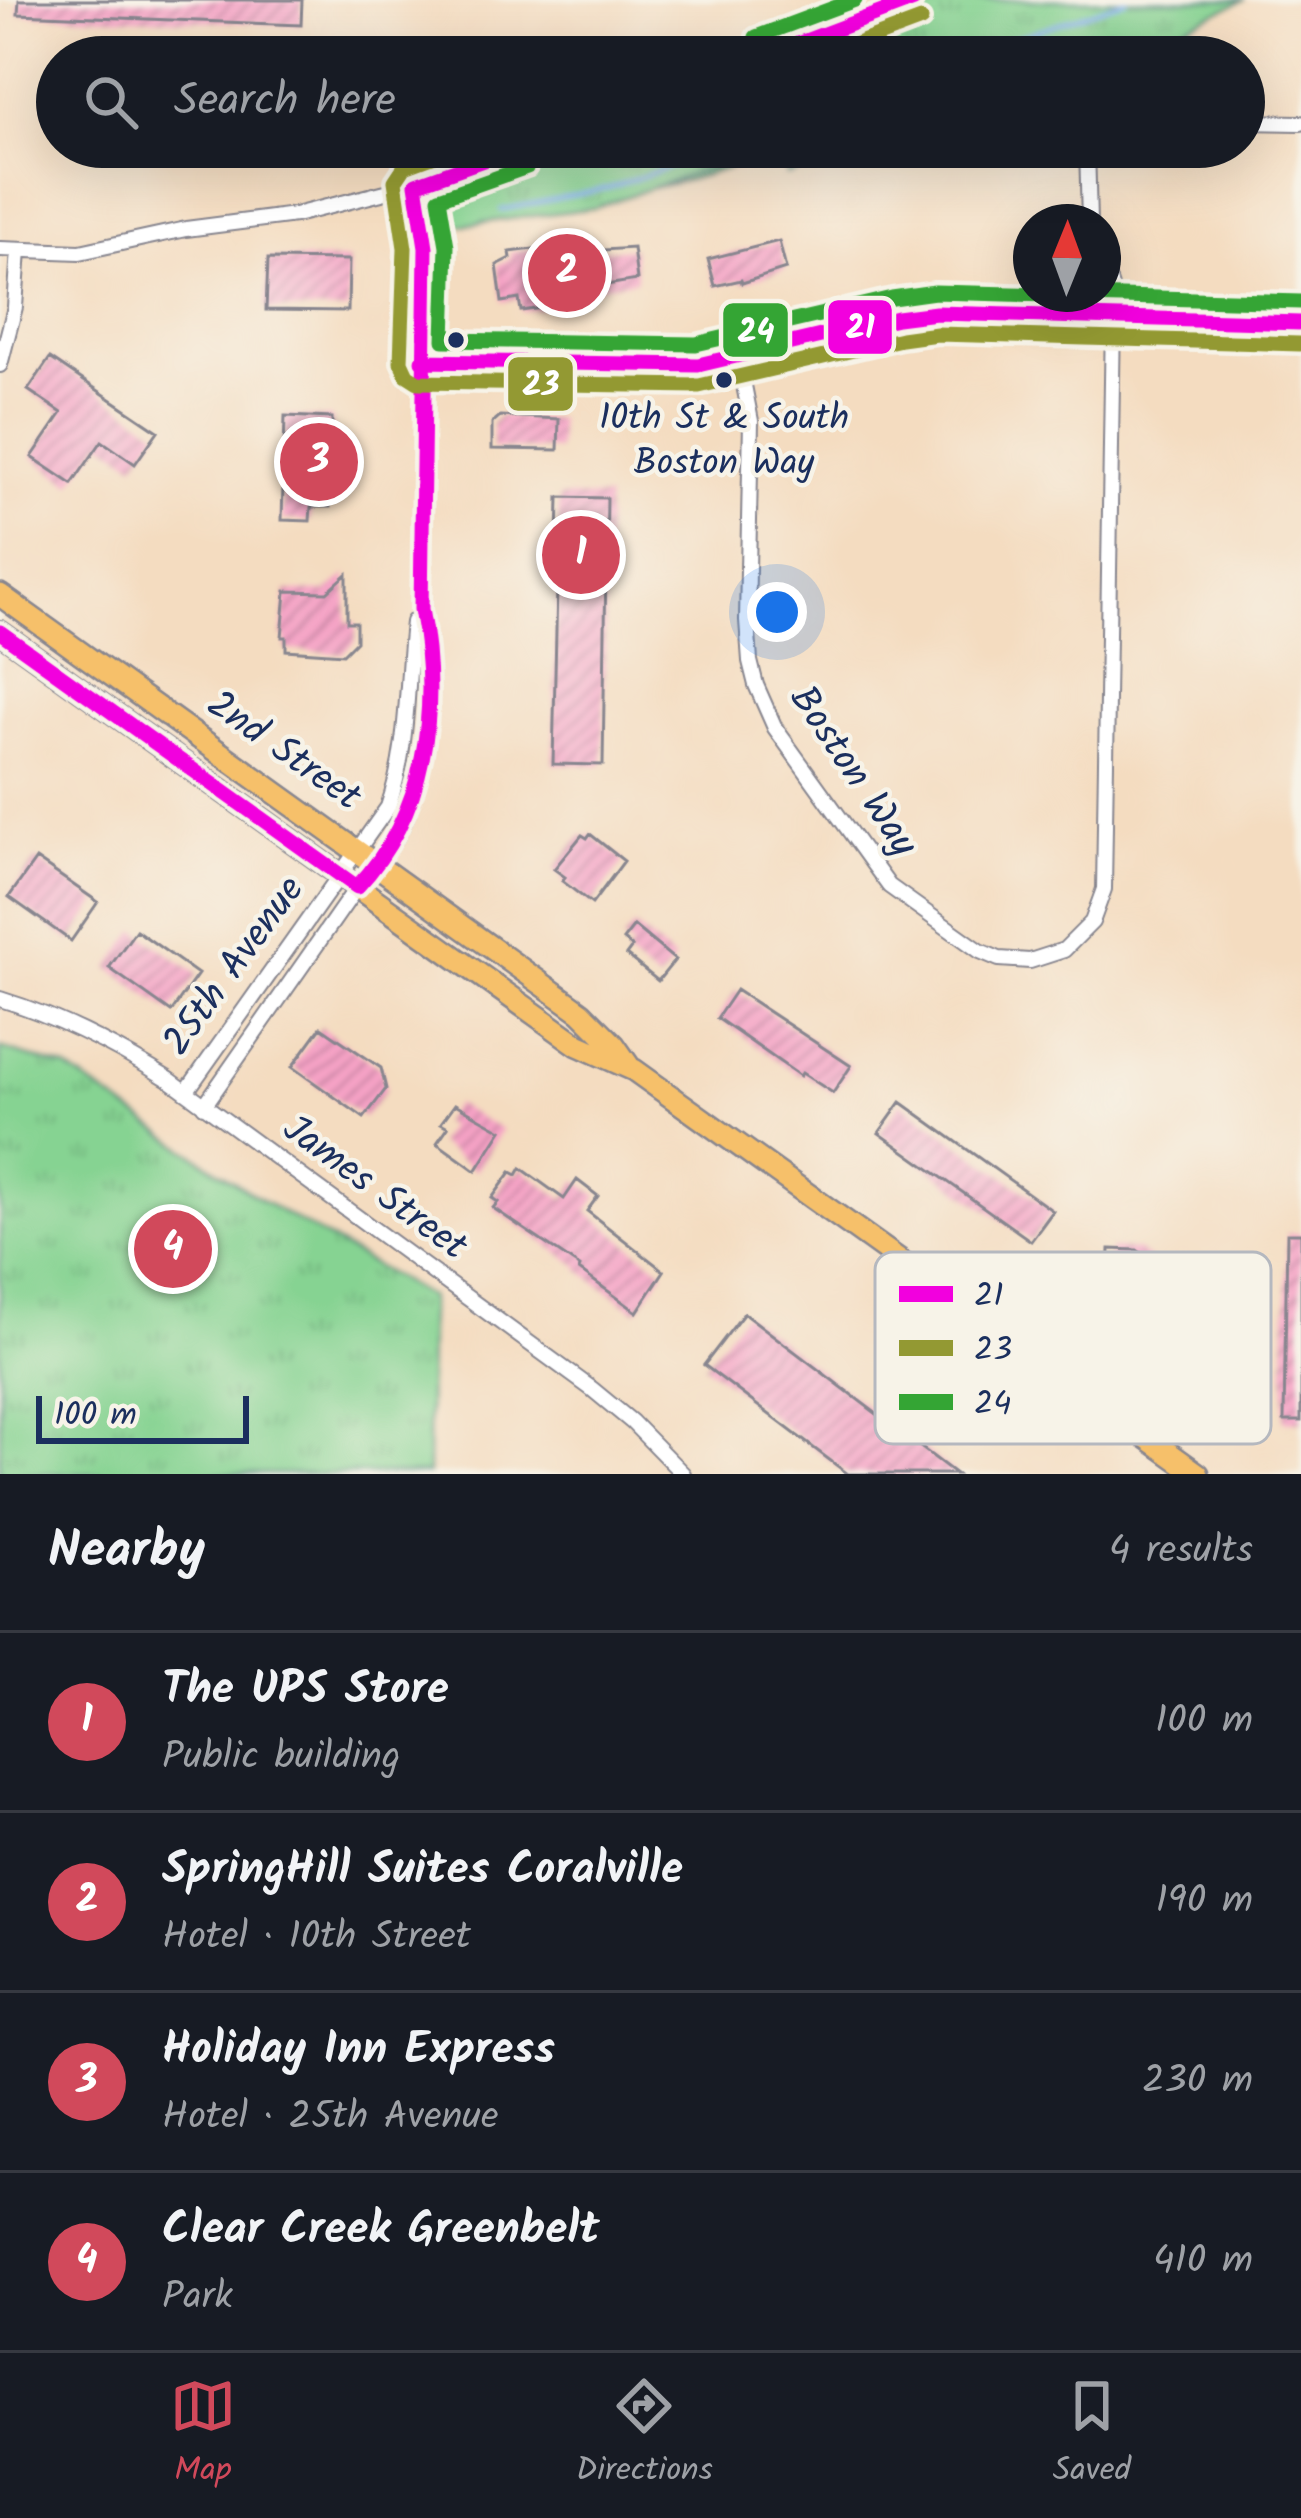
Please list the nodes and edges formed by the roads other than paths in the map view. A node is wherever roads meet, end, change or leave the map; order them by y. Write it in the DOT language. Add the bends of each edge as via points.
graph roads {
  1 [pos="914,0"];
  2 [pos="819,36"];
  3 [pos="1265,122"];
  4 [pos="1301,123"];
  5 [pos="461,168"];
  6 [pos="1088,168"];
  7 [pos="416,184"];
  8 [pos="1089,204"];
  9 [pos="0,249"];
  10 [pos="19,250"];
  11 [pos="0,261"];
  12 [pos="1113,312"];
  13 [pos="1113,318"];
  14 [pos="1301,323"];
  15 [pos="738,356"];
  16 [pos="422,361"];
  17 [pos="0,365"];
  18 [pos="0,595"];
  19 [pos="421,613"];
  20 [pos="0,632"];
  21 [pos="359,850"];
  22 [pos="381,865"];
  23 [pos="349,881"];
  24 [pos="0,1000"];
  25 [pos="628,1066"];
  26 [pos="186,1092"];
  27 [pos="204,1106"];
  28 [pos="888,1252"];
  29 [pos="1156,1444"];
  30 [pos="682,1474"];
  31 [pos="1198,1474"];
  1 -- 2 [label="street"];
  3 -- 4 [label="street"];
  5 -- 7 [label="street"];
  6 -- 8 [label="street"];
  7 -- 10 [label="street" via="295,215 80,252"];
  7 -- 16 [label="street, 25th Avenue" via="426,247"];
  9 -- 10 [label="street"];
  9 -- 11 [label="street"];
  10 -- 17 [label="street"];
  12 -- 13 [label="street, Boston Way"];
  13 -- 14 [label="street"];
  13 -- 15 [label="street" via="910,315"];
  13 -- 15 [label="street, Boston Way" via="1104,889 1082,935 1030,961 980,951 889,886 764,708 750,661 751,421"];
  15 -- 16 [label="street" via="675,367"];
  16 -- 19 [label="street, 25th Avenue"];
  18 -- 21 [label="main road, 2nd Street"];
  19 -- 21 [label="street, 25th Avenue" via="413,622 398,778"];
  19 -- 22 [label="street, 25th Avenue" via="428,629 426,749 419,789"];
  20 -- 23 [label="main road, 2nd Street"];
  21 -- 22 [label="main road, 2nd Street"];
  21 -- 23 [label="street, 25th Avenue"];
  22 -- 23 [label="street, 25th Avenue"];
  22 -- 25 [label="main road, 2nd Street" via="581,1012"];
  23 -- 25 [label="main road, 2nd Street" via="578,1045"];
  23 -- 26 [label="street, 25th Avenue"];
  23 -- 27 [label="street, 25th Avenue"];
  24 -- 26 [label="street, James Street" via="68,1024"];
  25 -- 28 [label="main road, 2nd Street"];
  26 -- 27 [label="street, James Street"];
  27 -- 30 [label="street, James Street" via="592,1389"];
  29 -- 31 [label="main road, 2nd Street"];
}
